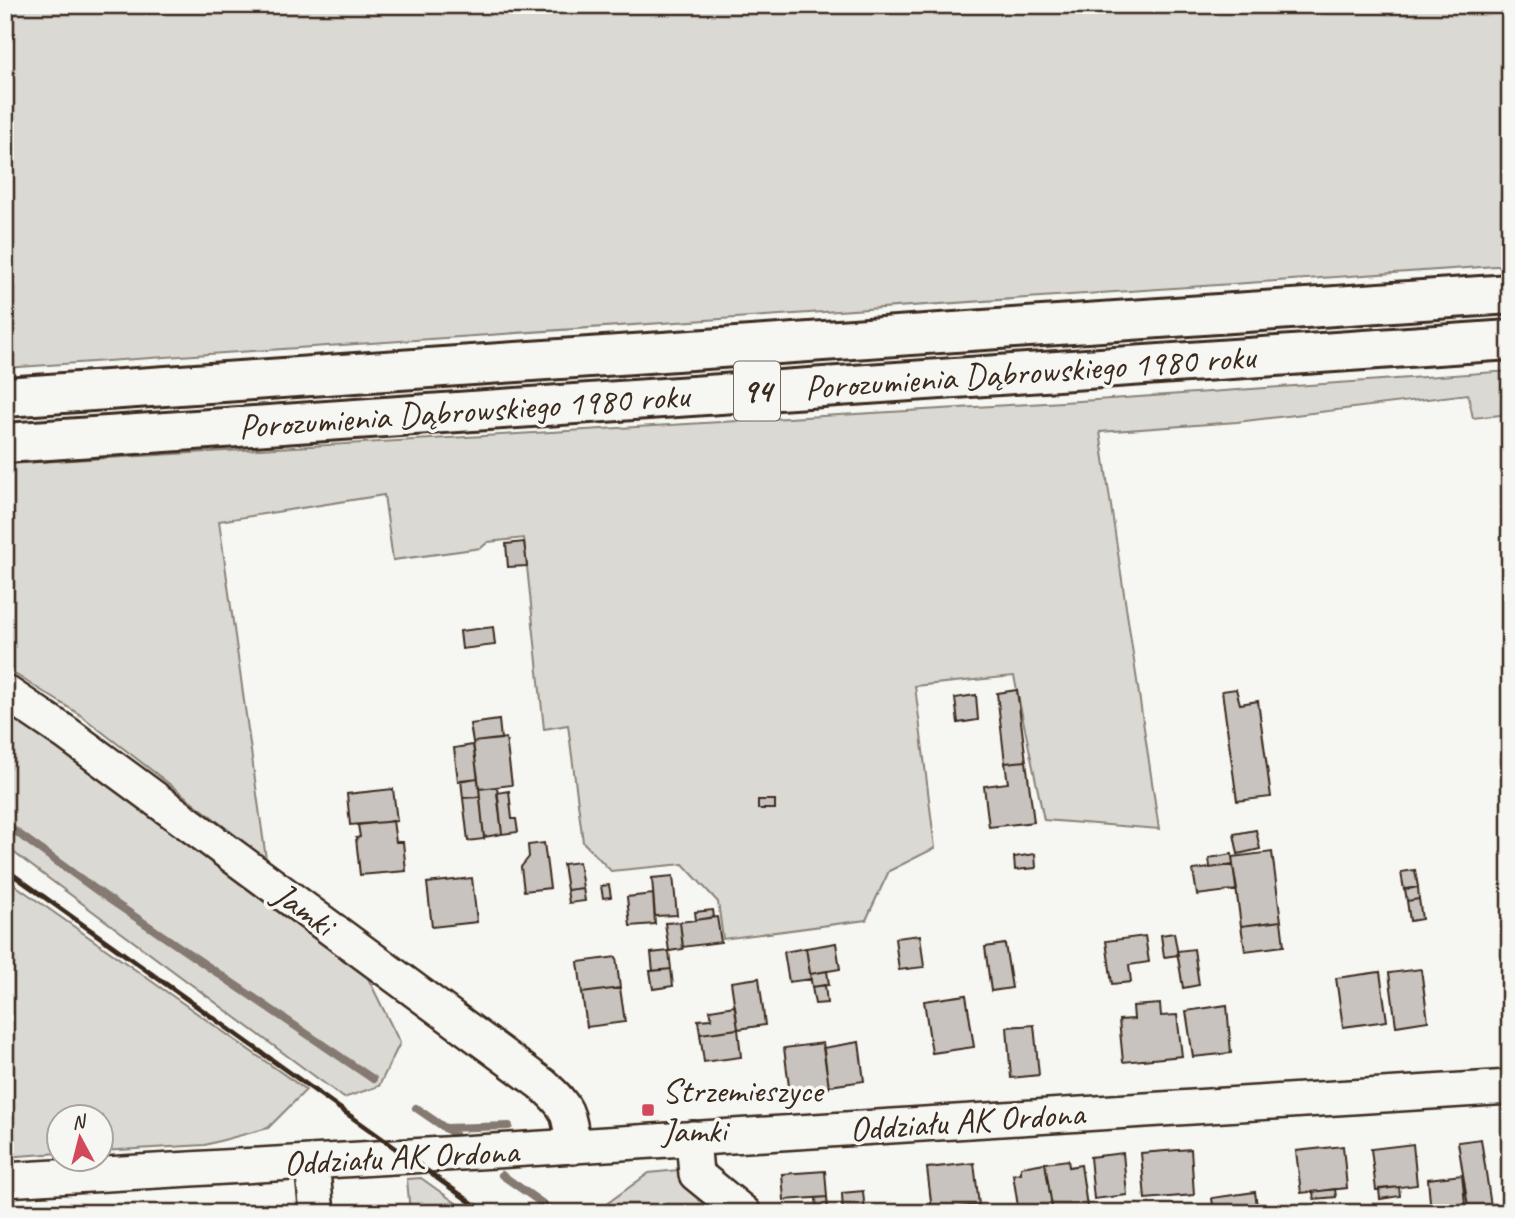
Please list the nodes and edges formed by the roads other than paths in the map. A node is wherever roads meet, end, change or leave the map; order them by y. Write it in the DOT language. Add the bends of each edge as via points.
graph roads {
  1 [pos="1510,294"];
  2 [pos="1510,340"];
  3 [pos="57,393"];
  4 [pos="5,397"];
  5 [pos="60,439"];
  6 [pos="5,443"];
  7 [pos="5,692"];
  8 [pos="1510,1087"];
  9 [pos="693,1138"];
  10 [pos="573,1146"];
  11 [pos="312,1162"];
  12 [pos="5,1180"];
  13 [pos="317,1213"];
  14 [pos="744,1213"];
  1 -- 3 [label="main road, Porozumienia Dąbrowskiego 1980 roku / 94"];
  2 -- 5 [label="main road, Porozumienia Dąbrowskiego 1980 roku / 94"];
  3 -- 4 [label="main road, Porozumienia Dąbrowskiego 1980 roku / 94"];
  3 -- 5 [label="street"];
  5 -- 6 [label="main road, Porozumienia Dąbrowskiego 1980 roku / 94"];
  7 -- 10 [label="street, Jamki" via="543,1085 563,1102"];
  8 -- 9 [label="street, Oddziału AK Ordona"];
  9 -- 10 [label="street, Oddziału AK Ordona"];
  9 -- 14 [label="street" via="696,1174"];
  10 -- 11 [label="street, Oddziału AK Ordona"];
  11 -- 12 [label="street, Oddziału AK Ordona"];
  11 -- 13 [label="street"];
}
